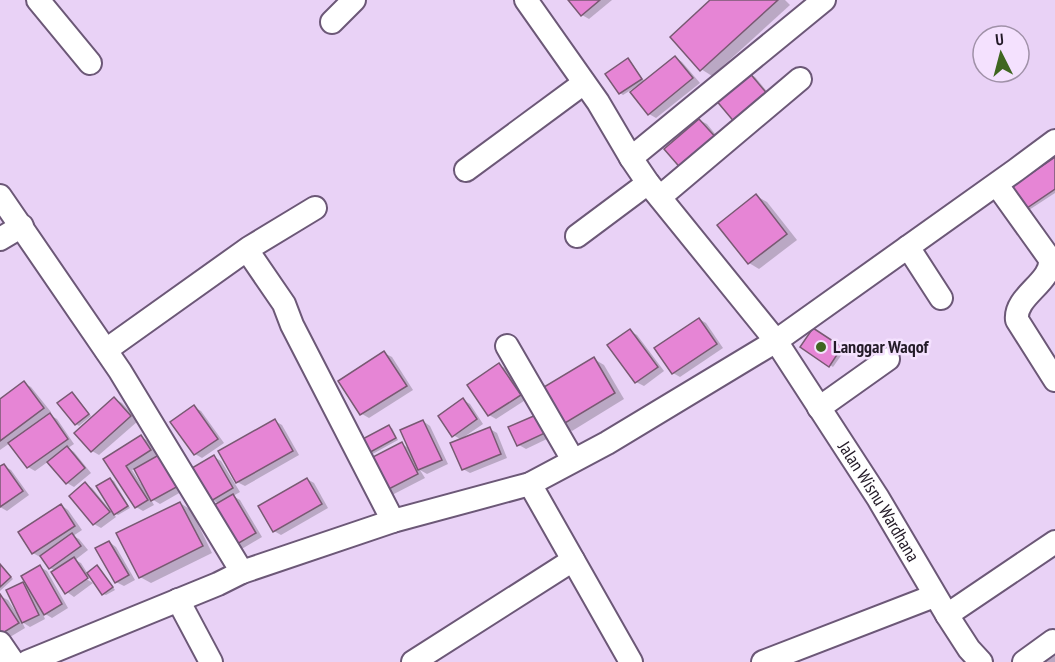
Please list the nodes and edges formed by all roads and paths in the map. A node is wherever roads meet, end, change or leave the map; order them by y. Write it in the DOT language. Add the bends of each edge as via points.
graph roads {
  1 [pos="38,0"];
  2 [pos="354,0"];
  3 [pos="526,0"];
  4 [pos="824,0"];
  5 [pos="332,22"];
  6 [pos="90,63"];
  7 [pos="800,79"];
  8 [pos="584,83"];
  9 [pos="1055,141"];
  10 [pos="631,158"];
  11 [pos="466,170"];
  12 [pos="997,185"];
  13 [pos="654,190"];
  14 [pos="0,196"];
  15 [pos="315,208"];
  16 [pos="22,226"];
  17 [pos="577,236"];
  18 [pos="0,239"];
  19 [pos="908,247"];
  20 [pos="247,250"];
  21 [pos="941,298"];
  22 [pos="776,341"];
  23 [pos="507,346"];
  24 [pos="106,350"];
  25 [pos="888,359"];
  26 [pos="1055,380"];
  27 [pos="819,408"];
  28 [pos="573,460"];
  29 [pos="530,484"];
  30 [pos="393,521"];
  31 [pos="1055,542"];
  32 [pos="573,561"];
  33 [pos="242,572"];
  34 [pos="934,596"];
  35 [pos="178,600"];
  36 [pos="947,615"];
  37 [pos="1053,641"];
  38 [pos="0,643"];
  39 [pos="13,662"];
  40 [pos="27,662"];
  41 [pos="210,662"];
  42 [pos="413,662"];
  43 [pos="631,662"];
  44 [pos="763,662"];
  45 [pos="981,662"];
  46 [pos="1024,662"];
  1 -- 6 [label="street"];
  2 -- 5 [label="street"];
  3 -- 8 [label="street, Jalan Wisnu Wardhana"];
  4 -- 10 [label="street"];
  7 -- 13 [label="street"];
  8 -- 10 [label="street, Jalan Wisnu Wardhana"];
  8 -- 11 [label="street"];
  9 -- 12 [label="street"];
  10 -- 13 [label="street, Jalan Wisnu Wardhana"];
  12 -- 19 [label="street"];
  12 -- 26 [label="street" via="1050,259 1046,273 1020,305 1017,320"];
  13 -- 17 [label="street"];
  13 -- 22 [label="street, Jalan Wisnu Wardhana"];
  14 -- 16 [label="street"];
  15 -- 20 [label="street"];
  16 -- 18 [label="street"];
  16 -- 24 [label="street"];
  19 -- 21 [label="street"];
  19 -- 22 [label="street"];
  20 -- 24 [label="street"];
  20 -- 30 [label="street" via="284,304"];
  22 -- 27 [label="street, Jalan Wisnu Wardhana"];
  22 -- 28 [label="street"];
  23 -- 28 [label="street"];
  24 -- 33 [label="street"];
  25 -- 27 [label="street"];
  27 -- 34 [label="street, Jalan Wisnu Wardhana" via="878,498"];
  28 -- 29 [label="street"];
  29 -- 30 [label="street"];
  29 -- 32 [label="street"];
  30 -- 33 [label="street"];
  31 -- 36 [label="street"];
  32 -- 42 [label="street"];
  32 -- 43 [label="street"];
  33 -- 35 [label="street"];
  34 -- 36 [label="street, Jalan Wisnu Wardhana"];
  34 -- 44 [label="street"];
  35 -- 40 [label="street"];
  35 -- 41 [label="street"];
  36 -- 45 [label="street, Jalan Wisnu Wardhana"];
  37 -- 46 [label="street"];
  38 -- 39 [label="street"];
}
